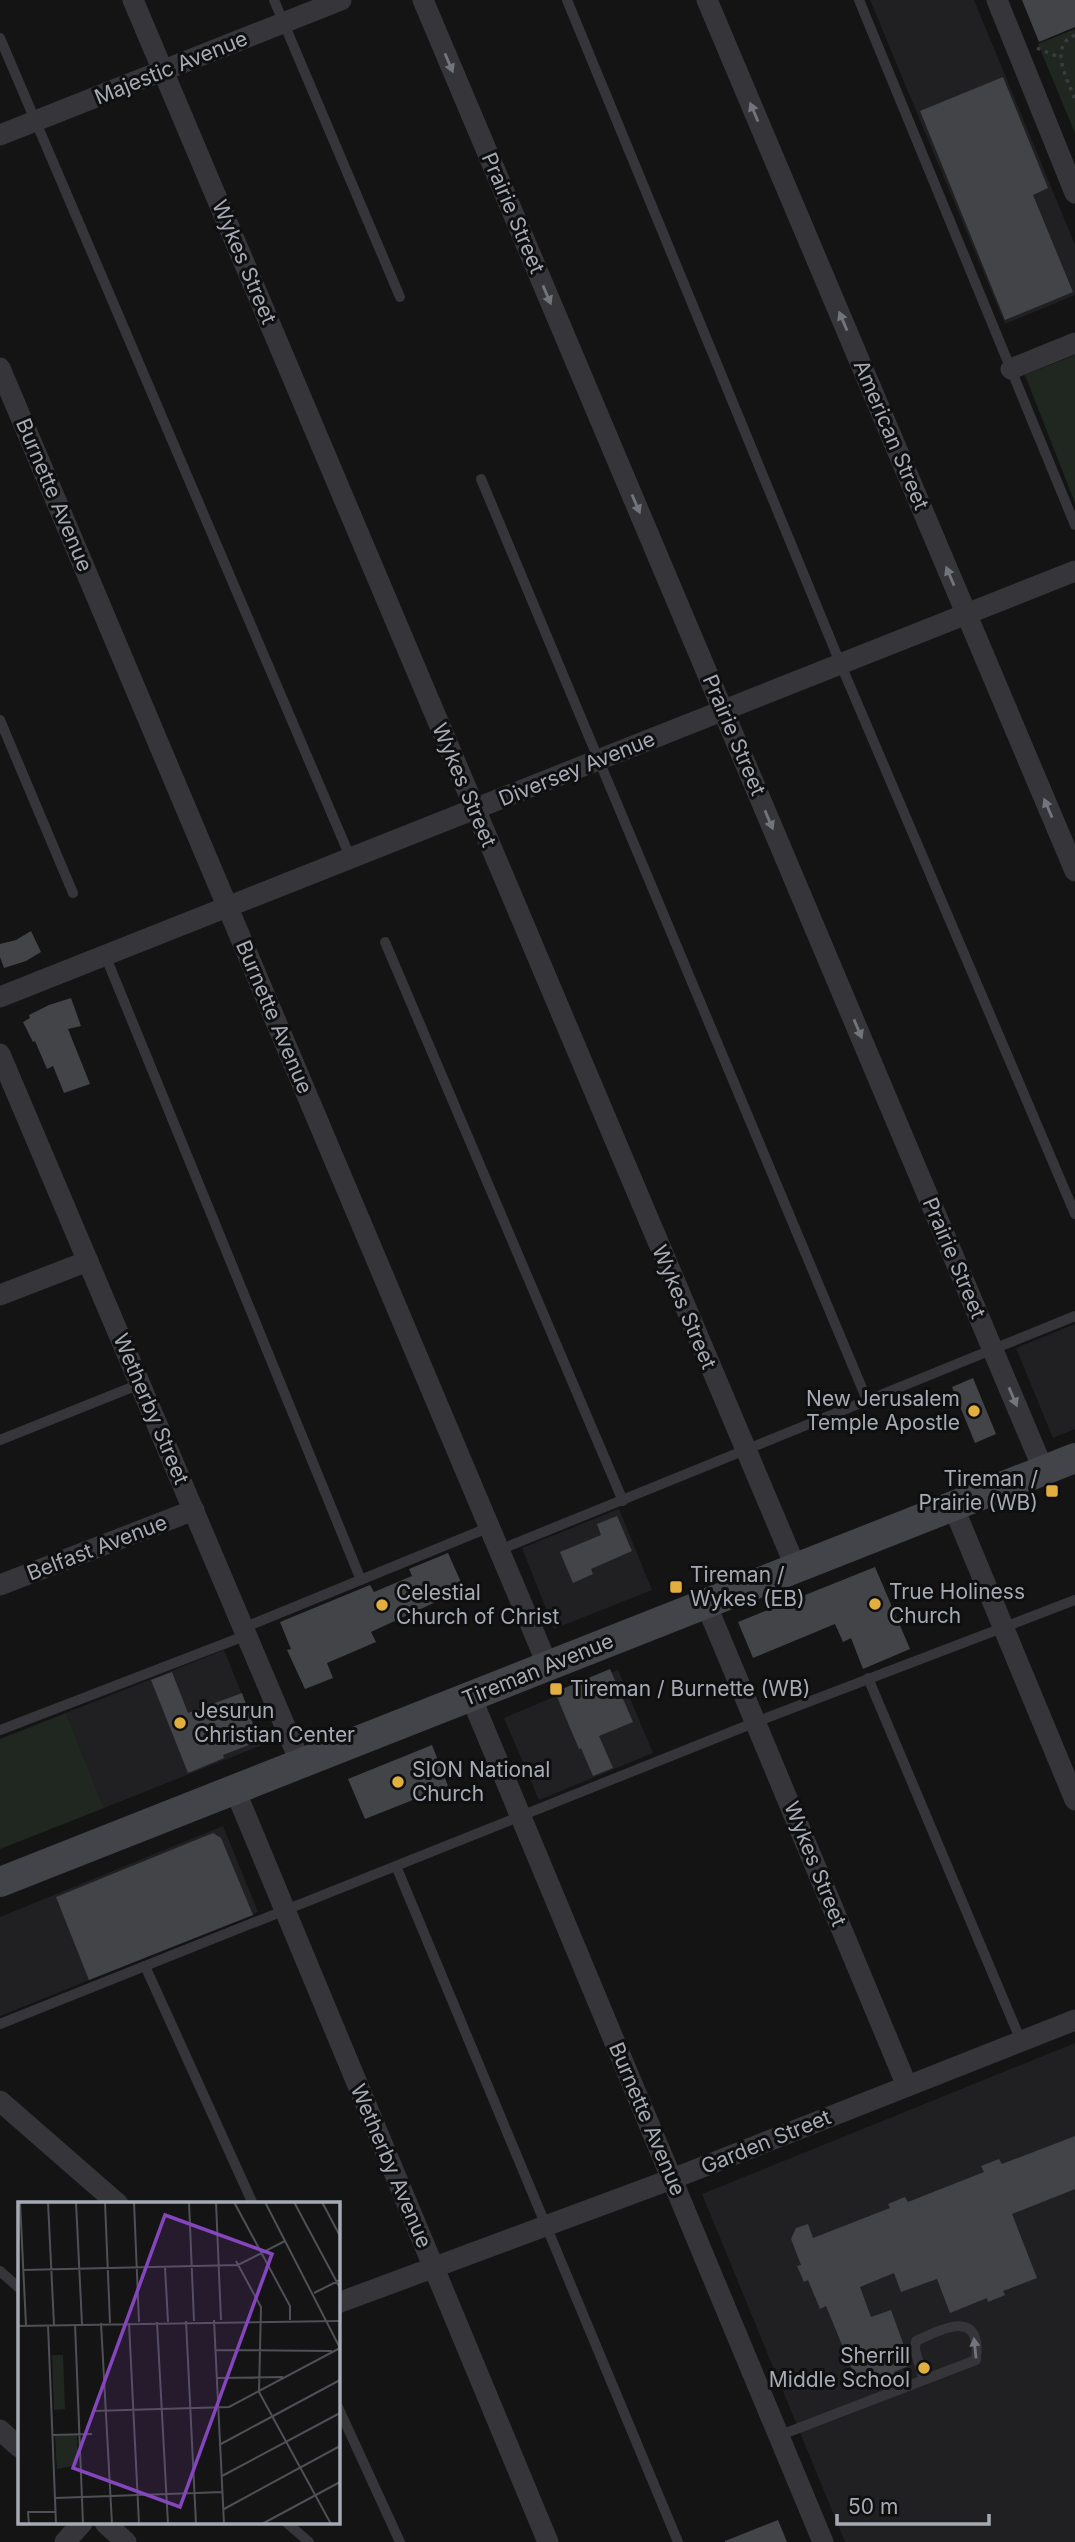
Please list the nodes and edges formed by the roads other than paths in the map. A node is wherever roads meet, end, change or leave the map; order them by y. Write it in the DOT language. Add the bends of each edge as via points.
graph roads {
  1 [pos="133,0"];
  2 [pos="274,0"];
  3 [pos="341,0"];
  4 [pos="423,0"];
  5 [pos="567,0"];
  6 [pos="707,0"];
  7 [pos="859,0"];
  8 [pos="997,0"];
  9 [pos="284,23"];
  10 [pos="0,38"];
  11 [pos="163,71"];
  12 [pos="35,121"];
  13 [pos="0,135"];
  14 [pos="1075,193"];
  15 [pos="400,297"];
  16 [pos="1075,343"];
  17 [pos="0,368"];
  18 [pos="1011,369"];
  19 [pos="481,479"];
  20 [pos="1075,525"];
  21 [pos="1075,571"];
  22 [pos="967,616"];
  23 [pos="841,665"];
  24 [pos="724,712"];
  25 [pos="0,720"];
  26 [pos="599,761"];
  27 [pos="475,810"];
  28 [pos="351,859"];
  29 [pos="1075,871"];
  30 [pos="73,893"];
  31 [pos="228,907"];
  32 [pos="385,942"];
  33 [pos="105,955"];
  34 [pos="0,997"];
  35 [pos="0,1054"];
  36 [pos="1075,1214"];
  37 [pos="88,1261"];
  38 [pos="0,1295"];
  39 [pos="1075,1316"];
  40 [pos="993,1349"];
  41 [pos="140,1384"];
  42 [pos="867,1400"];
  43 [pos="0,1440"];
  44 [pos="745,1450"];
  45 [pos="1075,1458"];
  46 [pos="1044,1471"];
  47 [pos="623,1501"];
  48 [pos="953,1506"];
  49 [pos="194,1510"];
  50 [pos="489,1527"];
  51 [pos="499,1550"];
  52 [pos="796,1569"];
  53 [pos="361,1580"];
  54 [pos="0,1585"];
  55 [pos="1075,1600"];
  56 [pos="706,1604"];
  57 [pos="1003,1627"];
  58 [pos="245,1632"];
  59 [pos="548,1666"];
  60 [pos="868,1678"];
  61 [pos="471,1697"];
  62 [pos="756,1722"];
  63 [pos="0,1730"];
  64 [pos="301,1764"];
  65 [pos="235,1790"];
  66 [pos="1075,1800"];
  67 [pos="520,1816"];
  68 [pos="396,1866"];
  69 [pos="0,1882"];
  70 [pos="285,1910"];
  71 [pos="145,1966"];
  72 [pos="1075,2020"];
  73 [pos="0,2024"];
  74 [pos="1021,2041"];
  75 [pos="907,2086"];
  76 [pos="0,2101"];
  77 [pos="672,2179"];
  78 [pos="116,2202"];
  79 [pos="252,2202"];
  80 [pos="546,2225"];
  81 [pos="433,2268"];
  82 [pos="0,2271"];
  83 [pos="18,2287"];
  84 [pos="340,2302"];
  85 [pos="924,2380"];
  86 [pos="340,2411"];
  87 [pos="0,2430"];
  88 [pos="778,2436"];
  89 [pos="18,2446"];
  90 [pos="81,2524"];
  91 [pos="106,2524"];
  92 [pos="288,2524"];
  93 [pos="65,2542"];
  94 [pos="126,2542"];
  95 [pos="309,2542"];
  96 [pos="400,2542"];
  97 [pos="548,2542"];
  98 [pos="678,2542"];
  99 [pos="823,2542"];
  1 -- 11 [label="street, Wykes Street"];
  2 -- 9 [label="lane"];
  3 -- 9 [label="street, Majestic Avenue"];
  4 -- 24 [label="street, Prairie Street, one-way"];
  5 -- 23 [label="lane"];
  22 -- 6 [label="street, American Street, one-way"];
  7 -- 18 [label="lane"];
  8 -- 14 [label="street"];
  9 -- 11 [label="street, Majestic Avenue"];
  9 -- 15 [label="lane"];
  10 -- 12 [label="lane"];
  11 -- 12 [label="street, Majestic Avenue"];
  11 -- 27 [label="street, Wykes Street"];
  12 -- 13 [label="street, Majestic Avenue"];
  12 -- 28 [label="lane"];
  16 -- 18 [label="street"];
  17 -- 31 [label="street, Burnette Avenue"];
  18 -- 20 [label="lane"];
  19 -- 26 [label="lane"];
  21 -- 22 [label="street, Diversey Avenue"];
  22 -- 23 [label="street, Diversey Avenue"];
  29 -- 22 [label="street, American Street, one-way"];
  23 -- 24 [label="street, Diversey Avenue"];
  23 -- 36 [label="lane"];
  24 -- 26 [label="street, Diversey Avenue"];
  24 -- 40 [label="street, Prairie Street, one-way"];
  25 -- 30 [label="lane"];
  26 -- 27 [label="street, Diversey Avenue"];
  26 -- 42 [label="lane"];
  27 -- 28 [label="street, Diversey Avenue"];
  27 -- 44 [label="street, Wykes Street"];
  28 -- 31 [label="street, Diversey Avenue"];
  31 -- 33 [label="street, Diversey Avenue"];
  31 -- 50 [label="street, Burnette Avenue"];
  32 -- 47 [label="lane"];
  33 -- 34 [label="street, Diversey Avenue"];
  33 -- 53 [label="lane"];
  35 -- 37 [label="street, Wetherby Street"];
  37 -- 38 [label="street"];
  37 -- 41 [label="street, Wetherby Street"];
  39 -- 40 [label="lane"];
  40 -- 42 [label="lane"];
  40 -- 46 [label="street, Prairie Street, one-way"];
  41 -- 43 [label="lane"];
  41 -- 49 [label="street, Wetherby Street"];
  42 -- 44 [label="lane"];
  44 -- 47 [label="lane"];
  44 -- 52 [label="street, Wykes Street"];
  45 -- 46 [label="street, Tireman Avenue"];
  46 -- 48 [label="street, Tireman Avenue"];
  47 -- 51 [label="lane"];
  48 -- 52 [label="street, Tireman Avenue"];
  48 -- 57 [label="street"];
  49 -- 54 [label="street, Belfast Avenue"];
  49 -- 58 [label="street, Wetherby Street"];
  50 -- 51 [label="street, Burnette Avenue"];
  50 -- 53 [label="lane"];
  51 -- 59 [label="street, Burnette Avenue"];
  52 -- 56 [label="street, Tireman Avenue"];
  53 -- 58 [label="lane"];
  55 -- 57 [label="lane"];
  56 -- 59 [label="street, Tireman Avenue"];
  56 -- 62 [label="street, Wykes Street"];
  57 -- 60 [label="lane"];
  57 -- 66 [label="street"];
  58 -- 63 [label="lane"];
  58 -- 64 [label="street, Wetherby Street"];
  59 -- 61 [label="street, Tireman Avenue"];
  60 -- 62 [label="lane"];
  60 -- 74 [label="lane"];
  61 -- 64 [label="street, Tireman Avenue"];
  61 -- 67 [label="street, Burnette Avenue"];
  62 -- 67 [label="lane"];
  62 -- 75 [label="street, Wykes Street"];
  64 -- 65 [label="street, Tireman Avenue"];
  65 -- 69 [label="street, Tireman Avenue"];
  65 -- 70 [label="street, Wetherby Avenue"];
  67 -- 68 [label="lane"];
  67 -- 77 [label="street, Burnette Avenue"];
  68 -- 70 [label="lane"];
  68 -- 80 [label="lane"];
  70 -- 71 [label="lane"];
  70 -- 81 [label="street, Wetherby Avenue"];
  71 -- 73 [label="lane"];
  71 -- 79 [label="lane"];
  72 -- 74 [label="street, Garden Street"];
  74 -- 75 [label="street, Garden Street"];
  75 -- 77 [label="street, Garden Street"];
  76 -- 78 [label="street"];
  77 -- 80 [label="street, Garden Street"];
  77 -- 88 [label="street, Burnette Avenue"];
  80 -- 81 [label="street, Garden Street"];
  80 -- 98 [label="lane"];
  81 -- 84 [label="street, Garden Street"];
  81 -- 97 [label="street, Wetherby Avenue"];
  82 -- 83 [label="lane"];
  85 -- 85 [label="lane, one-way" via="976,2360 976,2340 970,2328 949,2326 916,2341"];
  85 -- 88 [label="lane"];
  86 -- 96 [label="lane"];
  87 -- 89 [label="street"];
  88 -- 99 [label="street, Burnette Avenue"];
  90 -- 93 [label="street"];
  91 -- 94 [label="street"];
  92 -- 95 [label="lane"];
}
